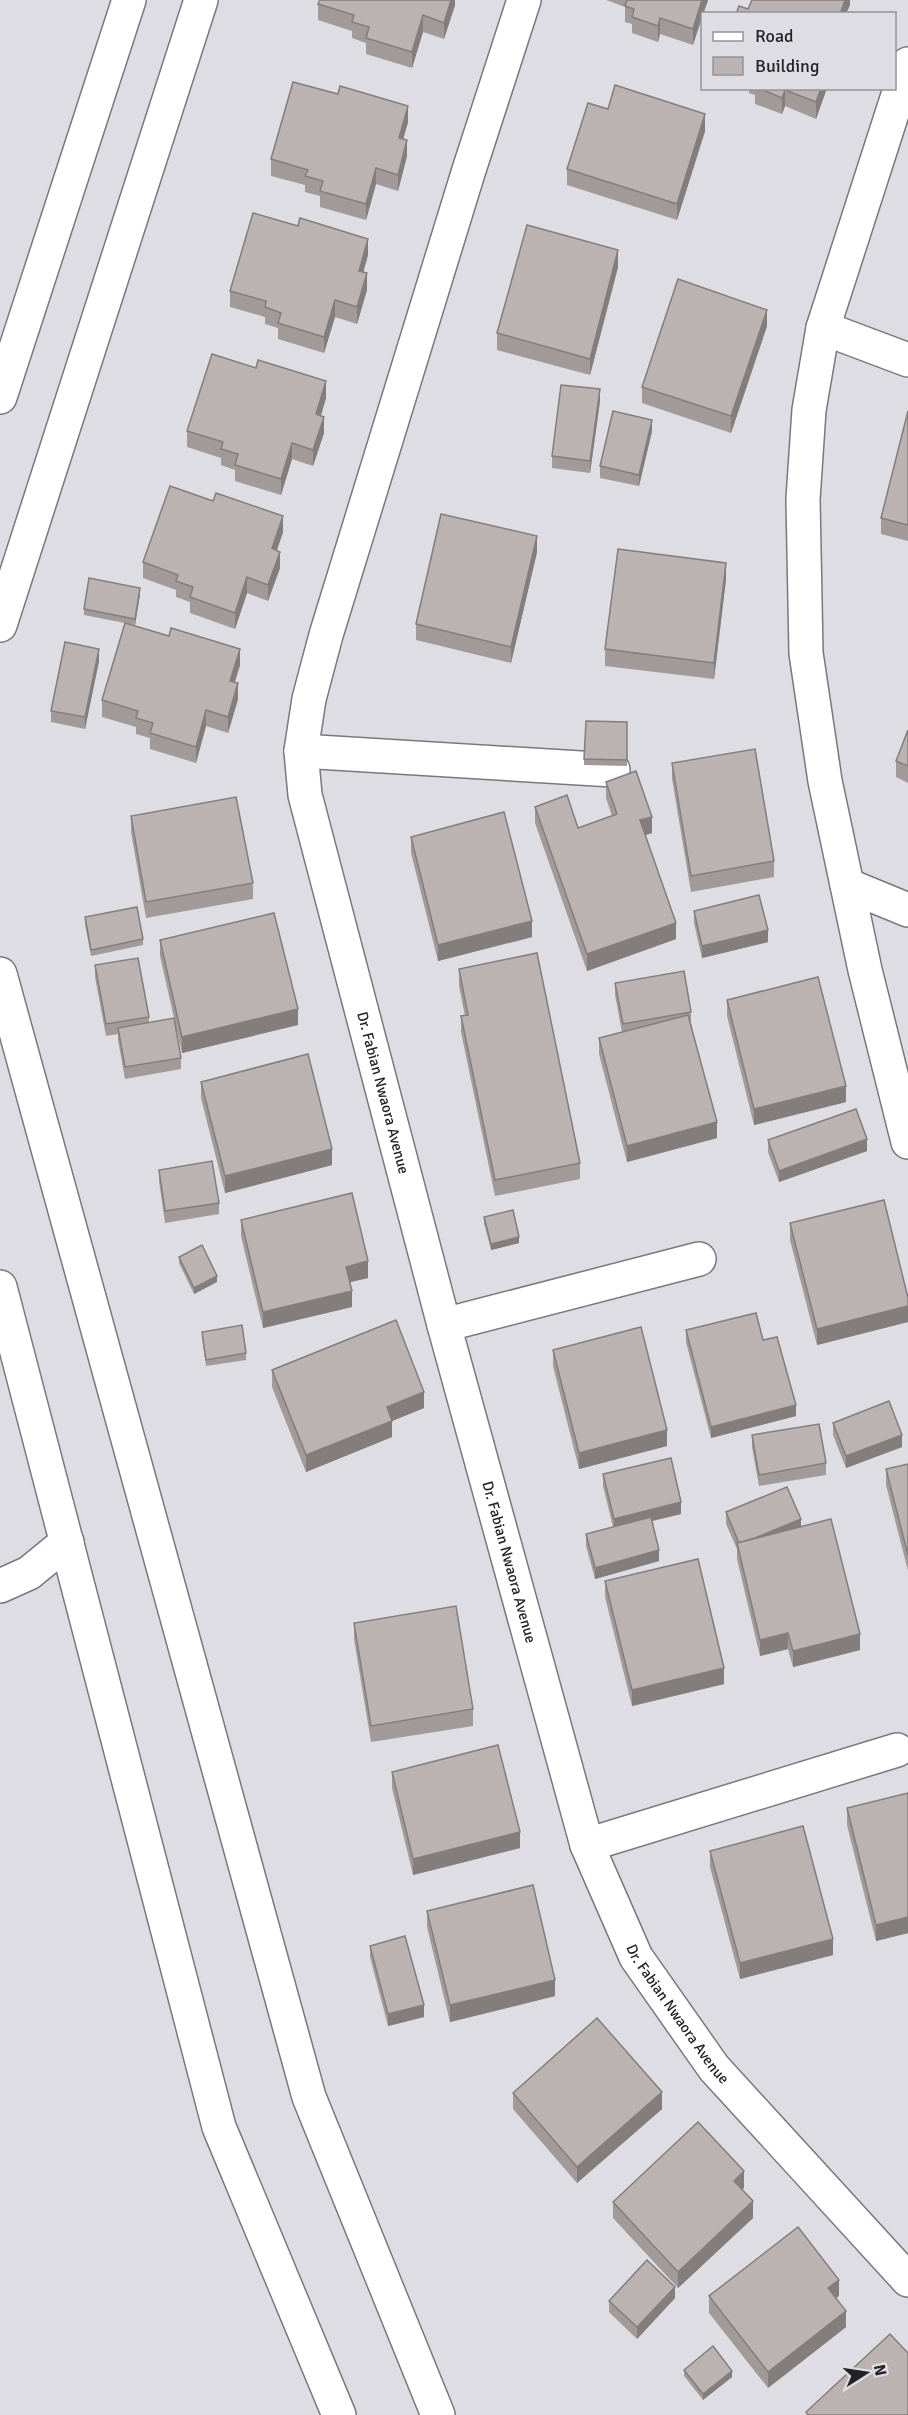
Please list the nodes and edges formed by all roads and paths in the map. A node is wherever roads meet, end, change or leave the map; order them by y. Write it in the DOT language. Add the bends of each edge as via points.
graph roads {
  1 [pos="129,0"];
  2 [pos="201,0"];
  3 [pos="524,0"];
  4 [pos="908,64"];
  5 [pos="823,328"];
  6 [pos="908,360"];
  7 [pos="0,397"];
  8 [pos="0,625"];
  9 [pos="301,750"];
  10 [pos="613,770"];
  11 [pos="847,885"];
  12 [pos="908,910"];
  13 [pos="0,975"];
  14 [pos="908,1142"];
  15 [pos="699,1259"];
  16 [pos="0,1287"];
  17 [pos="444,1325"];
  18 [pos="67,1542"];
  19 [pos="0,1586"];
  20 [pos="897,1750"];
  21 [pos="587,1845"];
  22 [pos="905,2266"];
  23 [pos="339,2415"];
  24 [pos="438,2415"];
  1 -- 7 [label="street"];
  2 -- 8 [label="street"];
  3 -- 9 [label="street, Dr. Fabian Nwaora Avenue" via="326,635 309,699"];
  4 -- 5 [label="street"];
  5 -- 6 [label="street"];
  5 -- 11 [label="street" via="809,410 803,500 806,653 825,781"];
  9 -- 10 [label="street"];
  9 -- 17 [label="street, Dr. Fabian Nwaora Avenue" via="305,795"];
  11 -- 12 [label="street"];
  11 -- 14 [label="street"];
  13 -- 24 [label="street" via="309,2097"];
  15 -- 17 [label="street"];
  16 -- 18 [label="street"];
  17 -- 21 [label="street, Dr. Fabian Nwaora Avenue"];
  18 -- 19 [label="street" via="29,1573"];
  18 -- 23 [label="street" via="219,2127"];
  20 -- 21 [label="street"];
  21 -- 22 [label="street, Dr. Fabian Nwaora Avenue" via="636,1957 714,2068"];
}
